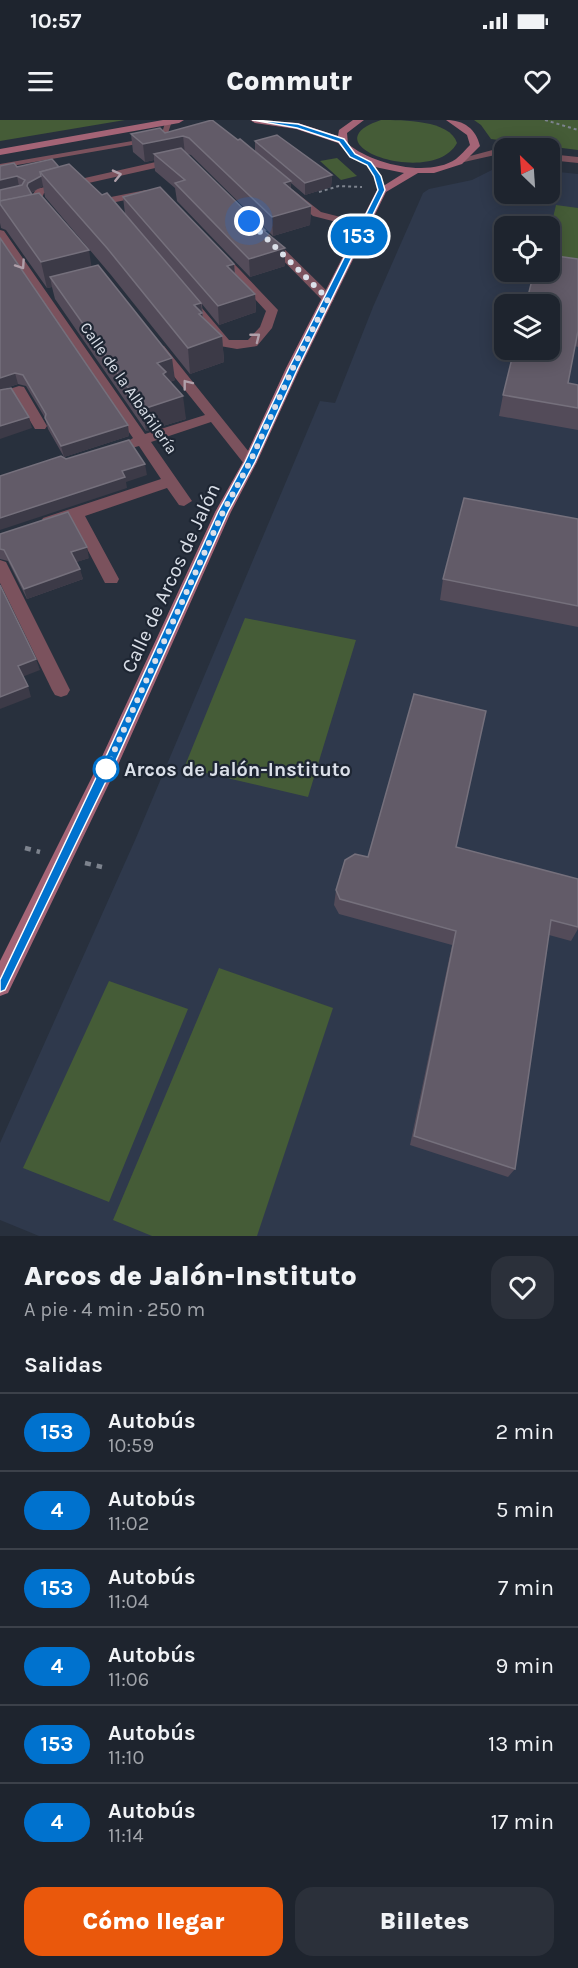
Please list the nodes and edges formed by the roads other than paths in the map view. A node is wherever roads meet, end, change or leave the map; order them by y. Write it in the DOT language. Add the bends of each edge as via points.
graph roads {
  1 [pos="255,120"];
  2 [pos="451,120"];
  3 [pos="174,121"];
  4 [pos="356,121"];
  5 [pos="298,126"];
  6 [pos="474,140"];
  7 [pos="341,141"];
  8 [pos="494,148"];
  9 [pos="0,152"];
  10 [pos="494,153"];
  11 [pos="560,158"];
  12 [pos="464,159"];
  13 [pos="578,160"];
  14 [pos="189,163"];
  15 [pos="369,164"];
  16 [pos="0,166"];
  17 [pos="416,170"];
  18 [pos="88,182"];
  19 [pos="281,183"];
  20 [pos="382,190"];
  21 [pos="155,193"];
  22 [pos="47,215"];
  23 [pos="364,226"];
  24 [pos="0,233"];
  25 [pos="261,233"];
  26 [pos="209,244"];
  27 [pos="180,290"];
  28 [pos="328,299"];
  29 [pos="148,334"];
  30 [pos="6,391"];
  31 [pos="213,417"];
  32 [pos="40,426"];
  33 [pos="143,440"];
  34 [pos="122,446"];
  35 [pos="250,462"];
  36 [pos="172,481"];
  37 [pos="184,501"];
  38 [pos="76,513"];
  39 [pos="32,527"];
  40 [pos="0,566"];
  41 [pos="111,579"];
  42 [pos="61,690"];
  43 [pos="0,985"];
  1 -- 5 [label="street"];
  2 -- 6 [label="street" via="467,129"];
  3 -- 9 [label="street"];
  3 -- 16 [label="lane" via="164,138"];
  4 -- 5 [label="street"];
  4 -- 7 [label="street" via="342,134"];
  5 -- 7 [label="street"];
  6 -- 8 [label="street"];
  6 -- 12 [label="street" via="475,146"];
  7 -- 15 [label="street" via="352,155"];
  10 -- 12 [label="street"];
  11 -- 13 [label="street"];
  12 -- 17 [label="street" via="444,167"];
  18 -- 14 [label="street, one-way"];
  15 -- 17 [label="street"];
  15 -- 20 [label="street"];
  17 -- 20 [label="street"];
  18 -- 21 [label="street" via="109,206 143,193"];
  18 -- 22 [label="street" via="40,192 36,198"];
  19 -- 23 [label="street" via="317,214"];
  20 -- 23 [label="street, Calle de Arcos de Jalón"];
  23 -- 28 [label="street, Calle de Arcos de Jalón"];
  24 -- 33 [label="street, Calle de la Albañilería, one-way" via="48,295"];
  25 -- 28 [label="street"];
  27 -- 26 [label="street, one-way" via="225,343 252,343 266,328 272,310"];
  28 -- 35 [label="street, Calle de Arcos de Jalón"];
  31 -- 29 [label="street, one-way"];
  30 -- 32 [label="street"];
  31 -- 33 [label="street"];
  31 -- 35 [label="street"];
  33 -- 34 [label="street"];
  33 -- 36 [label="street, Calle de la Albañilería"];
  35 -- 43 [label="street, Calle de Arcos de Jalón"];
  36 -- 37 [label="street, Calle de la Albañilería"];
  36 -- 38 [label="street"];
  38 -- 39 [label="street"];
  38 -- 41 [label="street"];
  40 -- 42 [label="street"];
}
